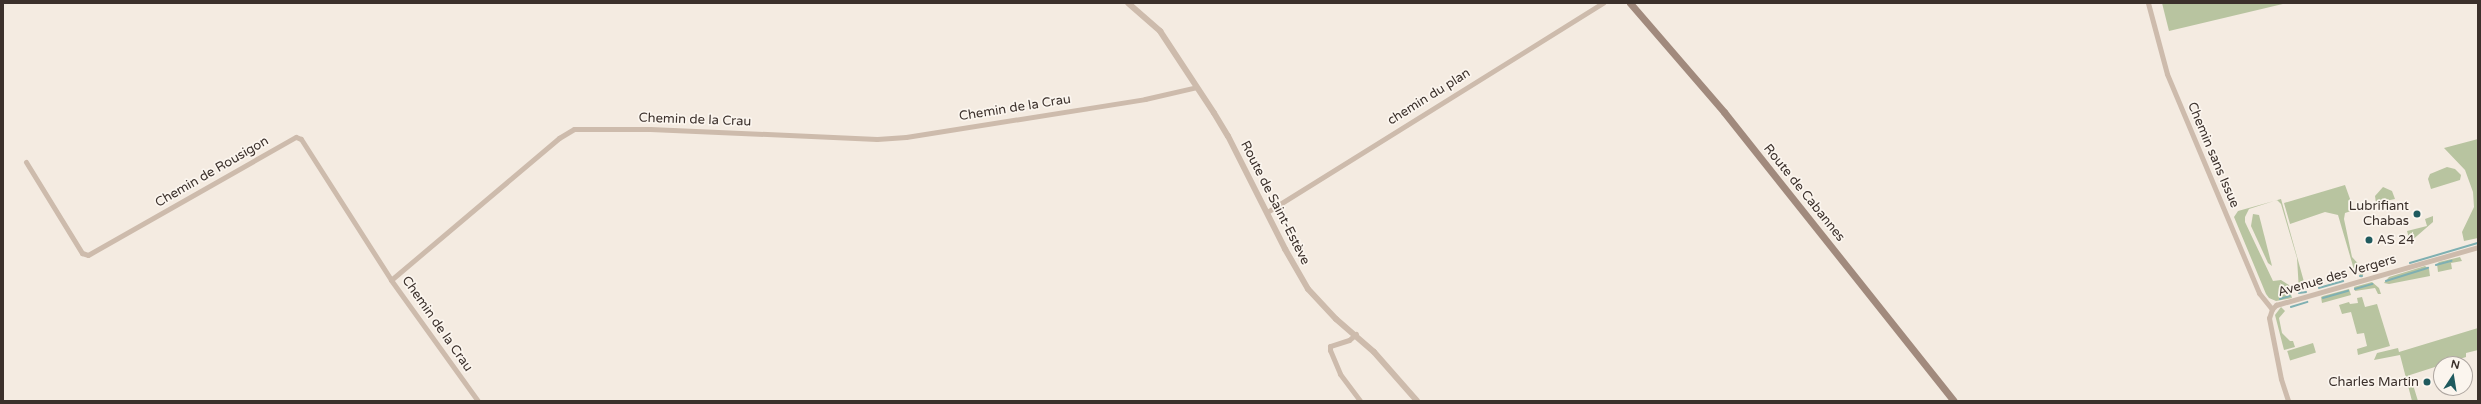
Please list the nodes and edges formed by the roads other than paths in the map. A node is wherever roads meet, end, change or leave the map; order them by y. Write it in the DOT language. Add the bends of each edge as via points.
graph roads {
  1 [pos="1128,3"];
  2 [pos="1603,3"];
  3 [pos="1630,3"];
  4 [pos="2148,3"];
  5 [pos="1197,87"];
  6 [pos="26,162"];
  7 [pos="1267,212"];
  8 [pos="2478,248"];
  9 [pos="391,280"];
  10 [pos="2272,309"];
  11 [pos="1356,334"];
  12 [pos="478,401"];
  13 [pos="1360,401"];
  14 [pos="1417,401"];
  15 [pos="1954,401"];
  16 [pos="2288,401"];
  1 -- 5 [label="street, Route de Saint-Estève" via="1160,31"];
  2 -- 7 [label="street, chemin du plan"];
  3 -- 15 [label="main road, Route de Cabannes" via="1724,112"];
  4 -- 10 [label="street, Chemin sans Issue" via="2170,81 2259,293"];
  5 -- 7 [label="street, Route de Saint-Estève" via="1228,136"];
  5 -- 9 [label="street, Chemin de la Crau" via="1145,99 927,134 877,139 650,129 574,129 559,138"];
  6 -- 9 [label="street, Chemin de Rousigon" via="82,253 88,255 296,137 301,139"];
  7 -- 11 [label="street, Route de Saint-Estève" via="1308,289 1336,319"];
  8 -- 10 [label="street, Avenue des Vergers" via="2276,305"];
  9 -- 12 [label="street, Chemin de la Crau"];
  10 -- 16 [label="street" via="2269,318"];
  11 -- 13 [label="street" via="1350,340 1330,346 1330,350 1340,374"];
  11 -- 14 [label="street, Route de Saint-Estève"];
}
